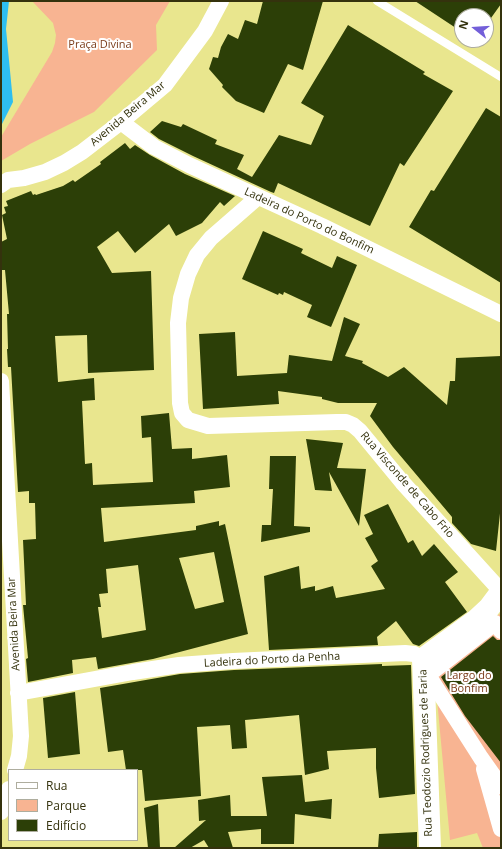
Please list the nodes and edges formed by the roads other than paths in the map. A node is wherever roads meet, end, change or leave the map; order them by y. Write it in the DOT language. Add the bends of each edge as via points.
graph roads {
  1 [pos="221,1"];
  2 [pos="377,1"];
  3 [pos="501,77"];
  4 [pos="121,122"];
  5 [pos="1,185"];
  6 [pos="258,198"];
  7 [pos="501,314"];
  8 [pos="1,381"];
  9 [pos="501,588"];
  10 [pos="501,592"];
  11 [pos="501,631"];
  12 [pos="423,659"];
  13 [pos="18,694"];
  14 [pos="481,758"];
  15 [pos="15,769"];
  16 [pos="501,786"];
  17 [pos="8,792"];
  18 [pos="1,812"];
  19 [pos="501,829"];
  20 [pos="430,848"];
  1 -- 4 [label="street, Avenida Beira Mar" via="204,31 165,85"];
  2 -- 3 [label="lane"];
  4 -- 5 [label="street, Avenida Beira Mar" via="64,163 45,172 8,180"];
  4 -- 6 [label="street, Ladeira do Porto do Bonfim" via="154,147"];
  6 -- 7 [label="street, Ladeira do Porto do Bonfim" via="322,226"];
  6 -- 10 [label="street, Rua Visconde de Cabo Frio" via="211,238 197,255 188,274 181,298 178,323 182,413 188,420 208,426 338,422 353,425"];
  8 -- 13 [label="street, Avenida Beira Mar"];
  9 -- 10 [label="street"];
  10 -- 12 [label="street" via="475,621"];
  11 -- 14 [label="street" via="495,622 428,675"];
  12 -- 13 [label="street, Ladeira do Porto da Penha" via="405,653 179,665"];
  12 -- 20 [label="street, Rua Teodozio Rodrigues de Faria"];
  13 -- 15 [label="street, Avenida Beira Mar" via="21,736"];
  14 -- 16 [label="street"];
  14 -- 19 [label="street"];
  17 -- 18 [label="street"];
}
